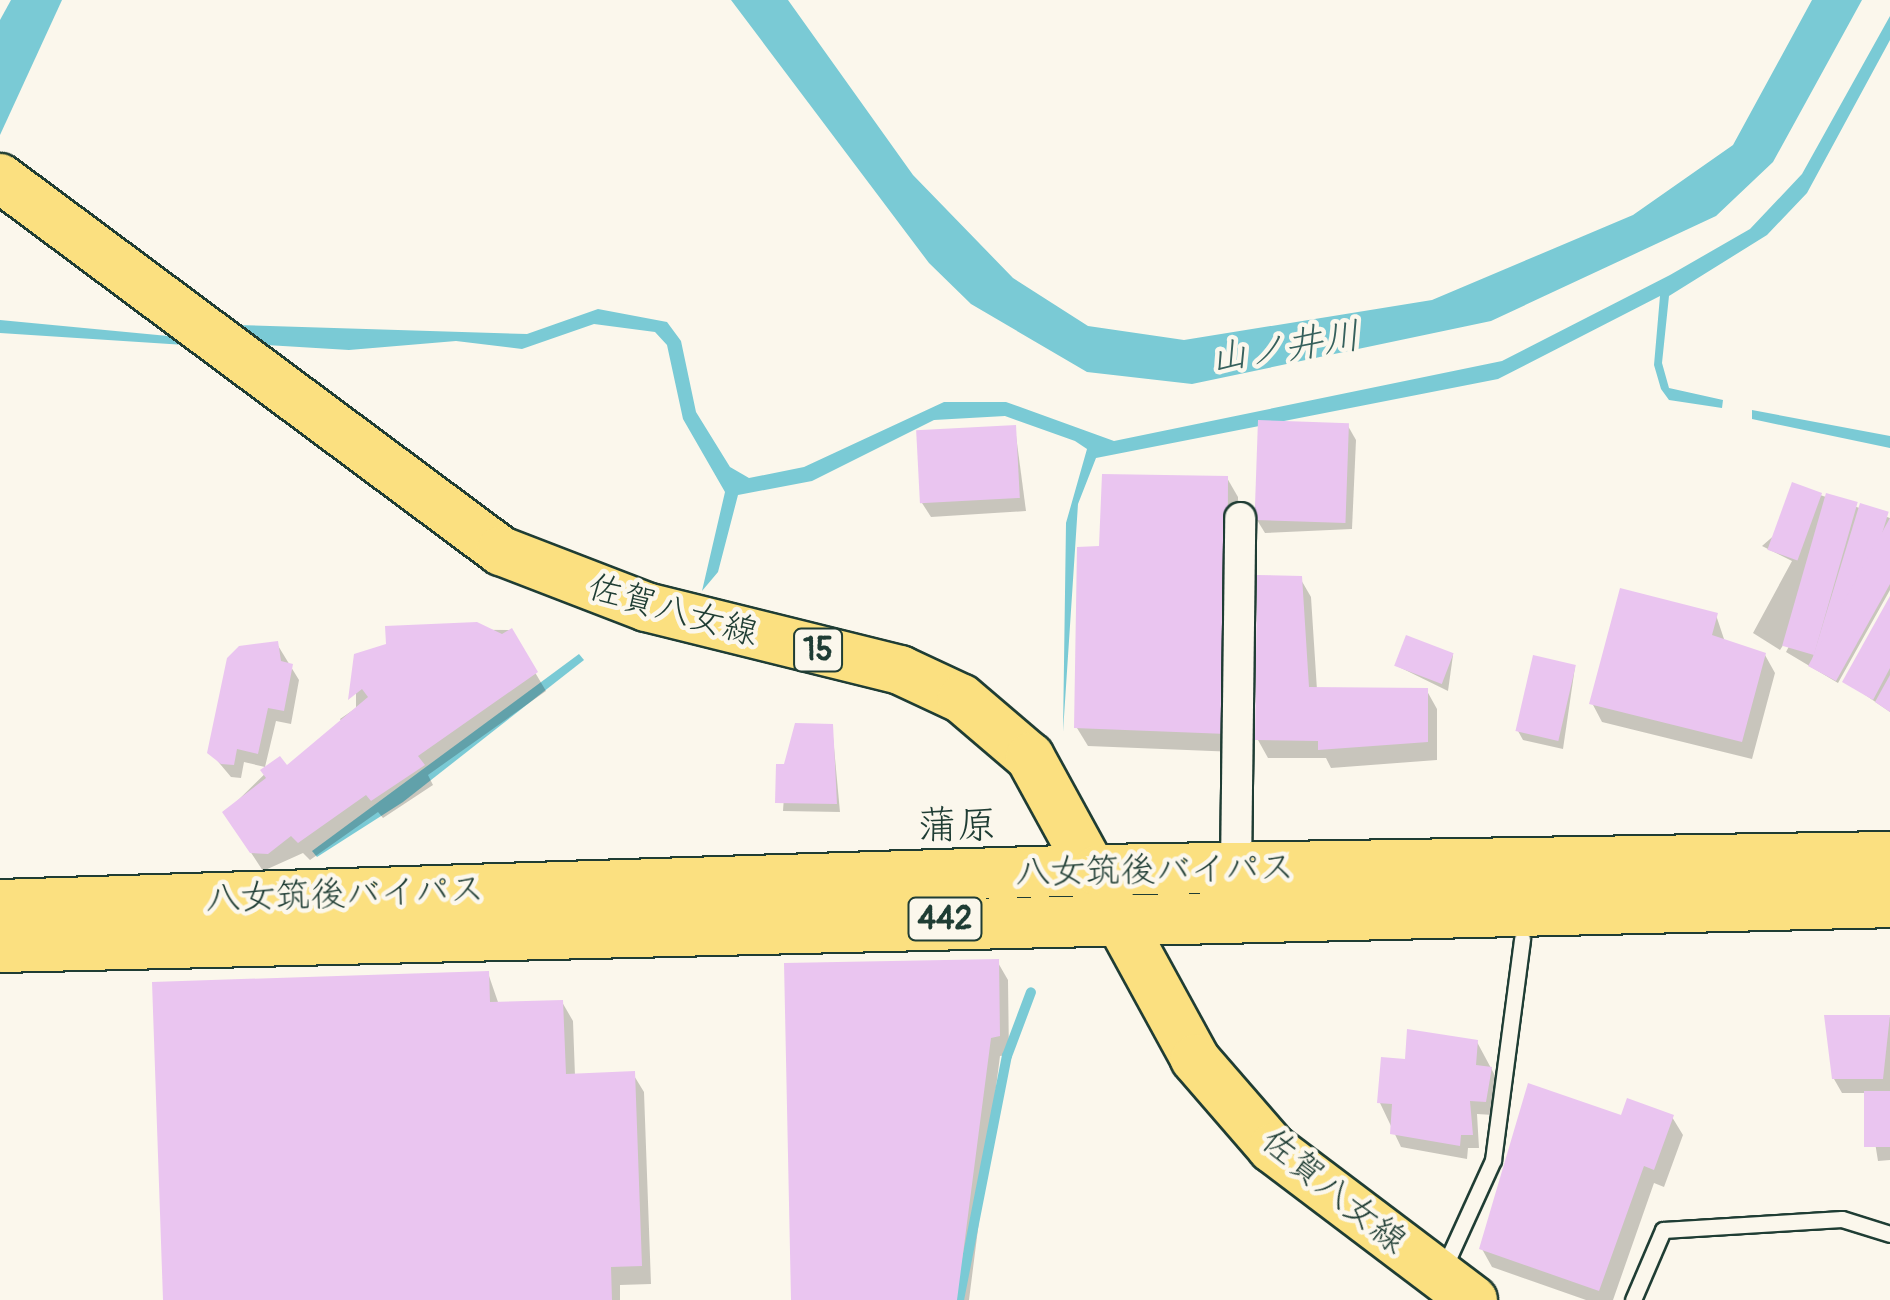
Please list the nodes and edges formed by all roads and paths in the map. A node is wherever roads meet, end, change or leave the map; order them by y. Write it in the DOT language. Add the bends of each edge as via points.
graph roads {
  1 [pos="0,178"];
  2 [pos="1240,518"];
  3 [pos="1890,857"];
  4 [pos="1236,869"];
  5 [pos="1108,892"];
  6 [pos="1890,902"];
  7 [pos="0,905"];
  8 [pos="1522,939"];
  9 [pos="0,947"];
  10 [pos="1890,1234"];
  11 [pos="1456,1288"];
  12 [pos="1632,1300"];
  1 -- 5 [label="main road, 佐賀八女線 / 15" via="500,550 646,608 900,670 962,699 1030,757"];
  2 -- 4 [label="street"];
  3 -- 4 [label="highway, 八女筑後バイパス / 442"];
  4 -- 5 [label="highway, 八女筑後バイパス / 442"];
  5 -- 6 [label="highway, 八女筑後バイパス / 442"];
  5 -- 7 [label="highway, 八女筑後バイパス / 442"];
  5 -- 9 [label="highway, 八女筑後バイパス / 442"];
  5 -- 11 [label="main road, 佐賀八女線 / 15" via="1164,1012 1272,1148"];
  8 -- 11 [label="lane" via="1493,1160"];
  10 -- 12 [label="lane" via="1842,1219 1663,1230"];
}
